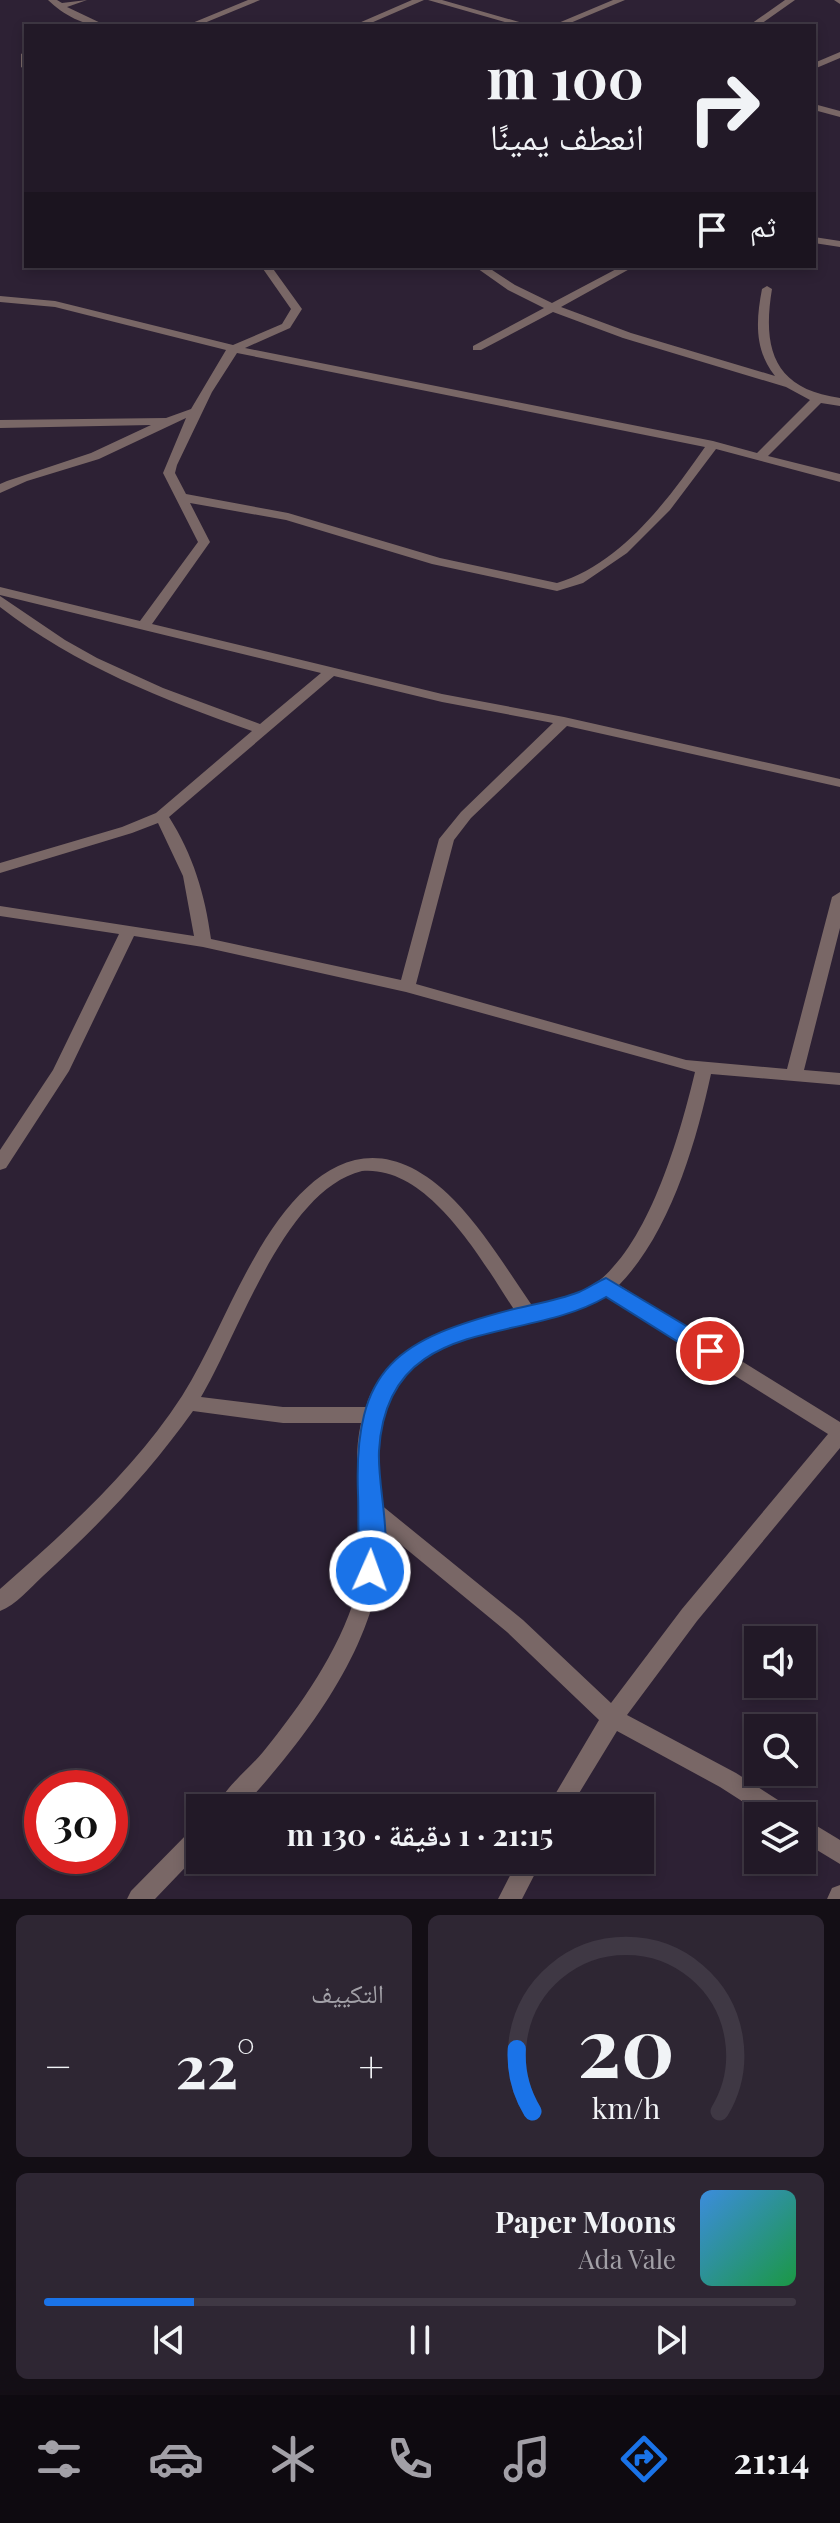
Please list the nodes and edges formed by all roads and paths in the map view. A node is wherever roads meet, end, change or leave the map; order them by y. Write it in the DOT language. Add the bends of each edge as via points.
graph roads {
  1 [pos="83,0"];
  2 [pos="256,0"];
  3 [pos="420,0"];
  4 [pos="432,0"];
  5 [pos="621,0"];
  6 [pos="791,0"];
  7 [pos="55,4"];
  8 [pos="99,24"];
  9 [pos="194,24"];
  10 [pos="361,24"];
  11 [pos="522,24"];
  12 [pos="560,24"];
  13 [pos="755,24"];
  14 [pos="840,55"];
  15 [pos="816,65"];
  16 [pos="816,108"];
  17 [pos="840,114"];
  18 [pos="816,240"];
  19 [pos="840,244"];
  20 [pos="267,268"];
  21 [pos="482,268"];
  22 [pos="626,268"];
  23 [pos="767,289"];
  24 [pos="0,299"];
  25 [pos="554,307"];
  26 [pos="477,348"];
  27 [pos="235,349"];
  28 [pos="786,384"];
  29 [pos="816,401"];
  30 [pos="840,402"];
  31 [pos="199,410"];
  32 [pos="164,421"];
  33 [pos="0,424"];
  34 [pos="713,445"];
  35 [pos="761,456"];
  36 [pos="840,478"];
  37 [pos="0,489"];
  38 [pos="180,497"];
  39 [pos="0,591"];
  40 [pos="0,600"];
  41 [pos="143,626"];
  42 [pos="330,672"];
  43 [pos="564,721"];
  44 [pos="263,730"];
  45 [pos="840,783"];
  46 [pos="161,816"];
  47 [pos="0,868"];
  48 [pos="840,897"];
  49 [pos="0,911"];
  50 [pos="129,930"];
  51 [pos="203,942"];
  52 [pos="407,987"];
  53 [pos="704,1069"];
  54 [pos="794,1076"];
  55 [pos="840,1079"];
  56 [pos="0,1164"];
  57 [pos="606,1286"];
  58 [pos="528,1315"];
  59 [pos="187,1403"];
  60 [pos="373,1415"];
  61 [pos="840,1433"];
  62 [pos="371,1508"];
  63 [pos="0,1602"];
  64 [pos="612,1718"];
  65 [pos="239,1794"];
  66 [pos="566,1794"];
  67 [pos="762,1802"];
  68 [pos="816,1837"];
  69 [pos="186,1850"];
  70 [pos="840,1853"];
  71 [pos="523,1874"];
  72 [pos="139,1899"];
  73 [pos="510,1899"];
  1 -- 7 [label="street"];
  2 -- 9 [label="street"];
  3 -- 10 [label="street"];
  4 -- 11 [label="street"];
  5 -- 12 [label="street"];
  6 -- 13 [label="street"];
  7 -- 8 [label="street"];
  14 -- 15 [label="street"];
  16 -- 17 [label="street"];
  18 -- 19 [label="street"];
  20 -- 27 [label="street" via="297,309 295,317 286,327"];
  21 -- 25 [label="street"];
  22 -- 25 [label="street"];
  23 -- 28 [label="street" via="760,330"];
  24 -- 27 [label="street" via="55,304"];
  25 -- 26 [label="street"];
  25 -- 28 [label="street"];
  27 -- 31 [label="street"];
  27 -- 34 [label="street"];
  28 -- 29 [label="street"];
  29 -- 30 [label="street"];
  29 -- 35 [label="street"];
  31 -- 32 [label="street"];
  31 -- 38 [label="street" via="168,465"];
  32 -- 33 [label="street"];
  32 -- 37 [label="street" via="96,456 24,476"];
  34 -- 35 [label="street"];
  34 -- 38 [label="street" via="659,517 603,563 557,587 437,561 288,517"];
  35 -- 36 [label="street"];
  38 -- 41 [label="street" via="204,542"];
  39 -- 41 [label="street"];
  40 -- 44 [label="street" via="38,631 104,670"];
  41 -- 42 [label="street"];
  42 -- 43 [label="street"];
  42 -- 44 [label="street"];
  43 -- 45 [label="street"];
  43 -- 52 [label="street" via="447,839"];
  44 -- 46 [label="street"];
  46 -- 47 [label="street"];
  46 -- 51 [label="street" via="186,856"];
  48 -- 54 [label="street"];
  49 -- 50 [label="street"];
  50 -- 51 [label="street"];
  50 -- 56 [label="street" via="61,1071"];
  51 -- 52 [label="street"];
  52 -- 53 [label="street"];
  53 -- 54 [label="street"];
  53 -- 57 [label="street" via="695,1112 646,1235"];
  54 -- 55 [label="street"];
  57 -- 58 [label="street" via="586,1298"];
  57 -- 61 [label="street"];
  58 -- 59 [label="street" via="439,1195 411,1174 376,1164 345,1169 314,1189 285,1226"];
  58 -- 60 [label="street" via="463,1331 419,1350 390,1380"];
  59 -- 60 [label="street" via="283,1415"];
  59 -- 63 [label="street" via="133,1472"];
  60 -- 62 [label="street" via="368,1452"];
  61 -- 64 [label="street"];
  62 -- 64 [label="street" via="515,1626"];
  62 -- 65 [label="street" via="368,1590 351,1633 306,1712"];
  64 -- 66 [label="street"];
  64 -- 67 [label="street"];
  68 -- 70 [label="street"];
  69 -- 72 [label="street"];
  71 -- 73 [label="street"];
}
